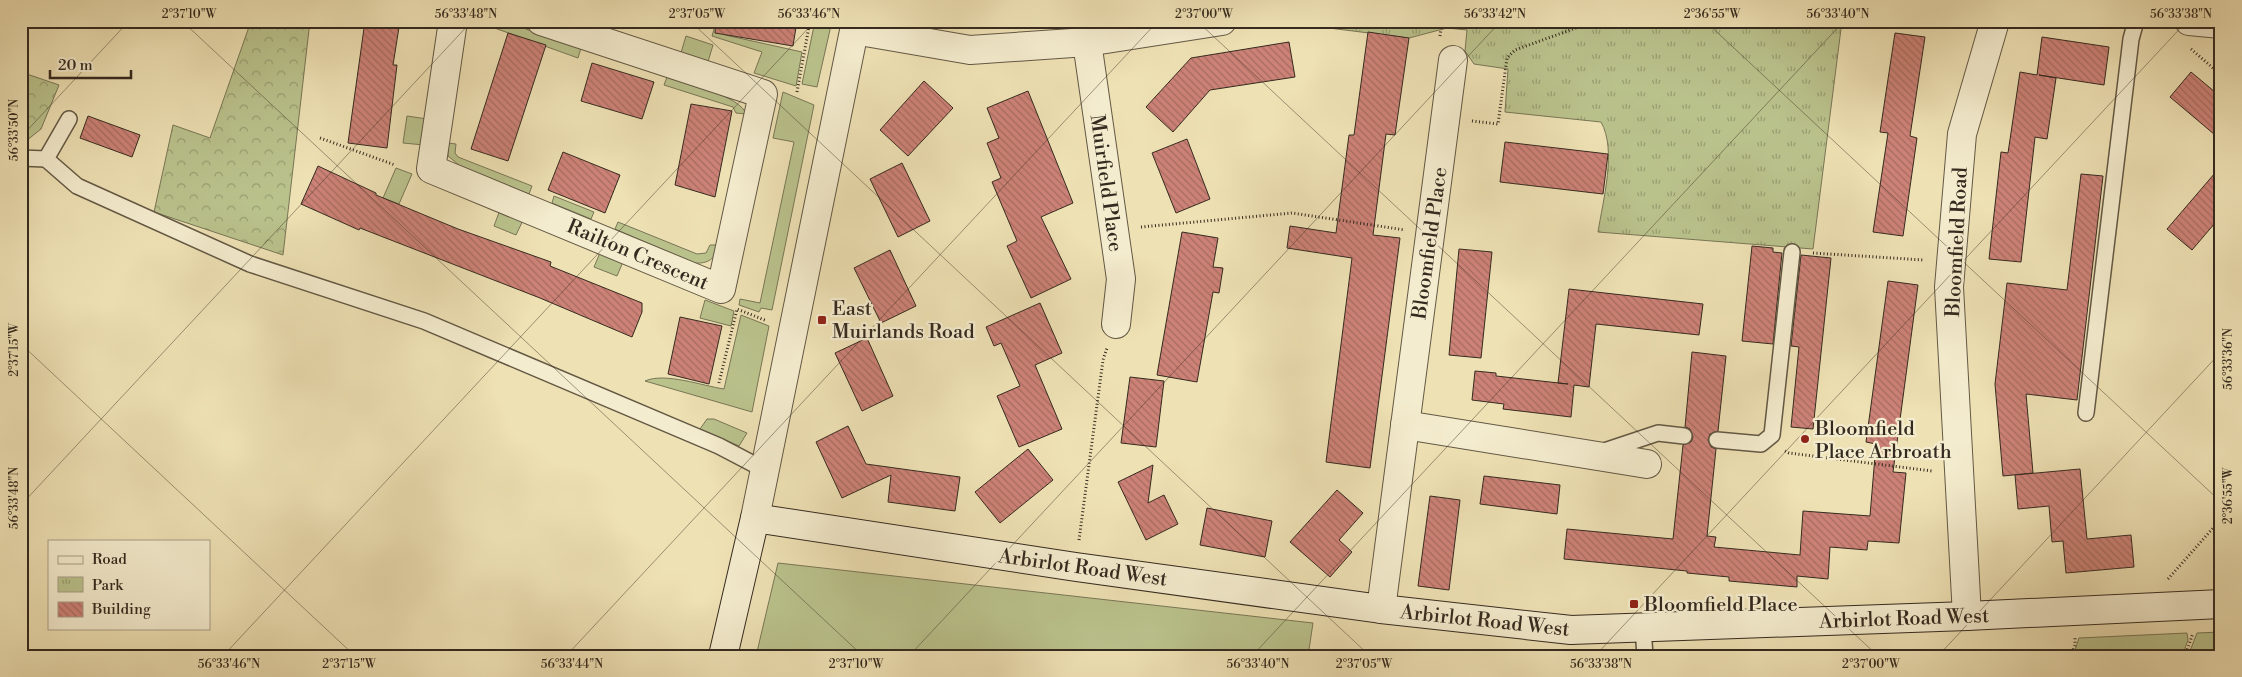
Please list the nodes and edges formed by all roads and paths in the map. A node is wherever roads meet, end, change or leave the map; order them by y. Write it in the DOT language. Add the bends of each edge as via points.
graph roads {
  1 [pos="453,21"];
  2 [pos="541,21"];
  3 [pos="810,21"];
  4 [pos="1222,21"];
  5 [pos="1594,21"];
  6 [pos="1995,21"];
  7 [pos="2136,21"];
  8 [pos="2189,21"];
  9 [pos="2221,24"];
  10 [pos="855,26"];
  11 [pos="1087,42"];
  12 [pos="1452,60"];
  13 [pos="797,92"];
  14 [pos="1446,117"];
  15 [pos="69,118"];
  16 [pos="320,138"];
  17 [pos="21,158"];
  18 [pos="46,159"];
  19 [pos="396,165"];
  20 [pos="1114,230"];
  21 [pos="1430,234"];
  22 [pos="1792,252"];
  23 [pos="1921,260"];
  24 [pos="1116,324"];
  25 [pos="791,330"];
  26 [pos="719,383"];
  27 [pos="2086,413"];
  28 [pos="1405,425"];
  29 [pos="1684,436"];
  30 [pos="1717,440"];
  31 [pos="1767,440"];
  32 [pos="1592,454"];
  33 [pos="1647,464"];
  34 [pos="763,469"];
  35 [pos="1934,471"];
  36 [pos="755,518"];
  37 [pos="2221,519"];
  38 [pos="1076,567"];
  39 [pos="2221,604"];
  40 [pos="2159,608"];
  41 [pos="1381,609"];
  42 [pos="1967,616"];
  43 [pos="1644,628"];
  44 [pos="723,656"];
  45 [pos="1645,656"];
  1 -- 2 [label="street, Railton Crescent" via="430,169 721,289 763,94"];
  3 -- 13 [label="path"];
  4 -- 11 [label="street"];
  5 -- 14 [label="path" via="1520,47 1510,54 1498,124"];
  6 -- 42 [label="street, Bloomfield Road" via="1962,134 1949,287"];
  7 -- 27 [label="lane" via="2126,75"];
  8 -- 9 [label="street"];
  10 -- 11 [label="street" via="970,50"];
  10 -- 25 [label="street"];
  11 -- 20 [label="street, Muirfield Place"];
  12 -- 14 [label="street, Bloomfield Place"];
  14 -- 21 [label="street, Bloomfield Place"];
  15 -- 18 [label="lane"];
  16 -- 19 [label="path"];
  17 -- 18 [label="lane"];
  18 -- 34 [label="lane" via="77,186 250,264 424,321 719,446"];
  20 -- 21 [label="path" via="1292,213"];
  20 -- 24 [label="street, Muirfield Place" via="1121,279"];
  21 -- 28 [label="street, Bloomfield Place"];
  22 -- 23 [label="path"];
  22 -- 31 [label="lane" via="1772,435"];
  24 -- 38 [label="path" via="1103,360"];
  25 -- 26 [label="path" via="738,309"];
  25 -- 34 [label="street"];
  28 -- 32 [label="street"];
  28 -- 41 [label="street, Bloomfield Place"];
  29 -- 32 [label="lane" via="1658,433"];
  30 -- 31 [label="lane" via="1752,445"];
  31 -- 35 [label="path" via="1789,453"];
  32 -- 33 [label="street"];
  34 -- 36 [label="street"];
  36 -- 38 [label="street, Arbirlot Road West"];
  36 -- 44 [label="street"];
  37 -- 40 [label="path" via="2164,583"];
  38 -- 41 [label="street, Arbirlot Road West"];
  39 -- 40 [label="street, Arbirlot Road West"];
  40 -- 42 [label="street, Arbirlot Road West"];
  41 -- 43 [label="street, Arbirlot Road West" via="1572,630"];
  42 -- 43 [label="street, Arbirlot Road West"];
  43 -- 45 [label="lane"];
}
